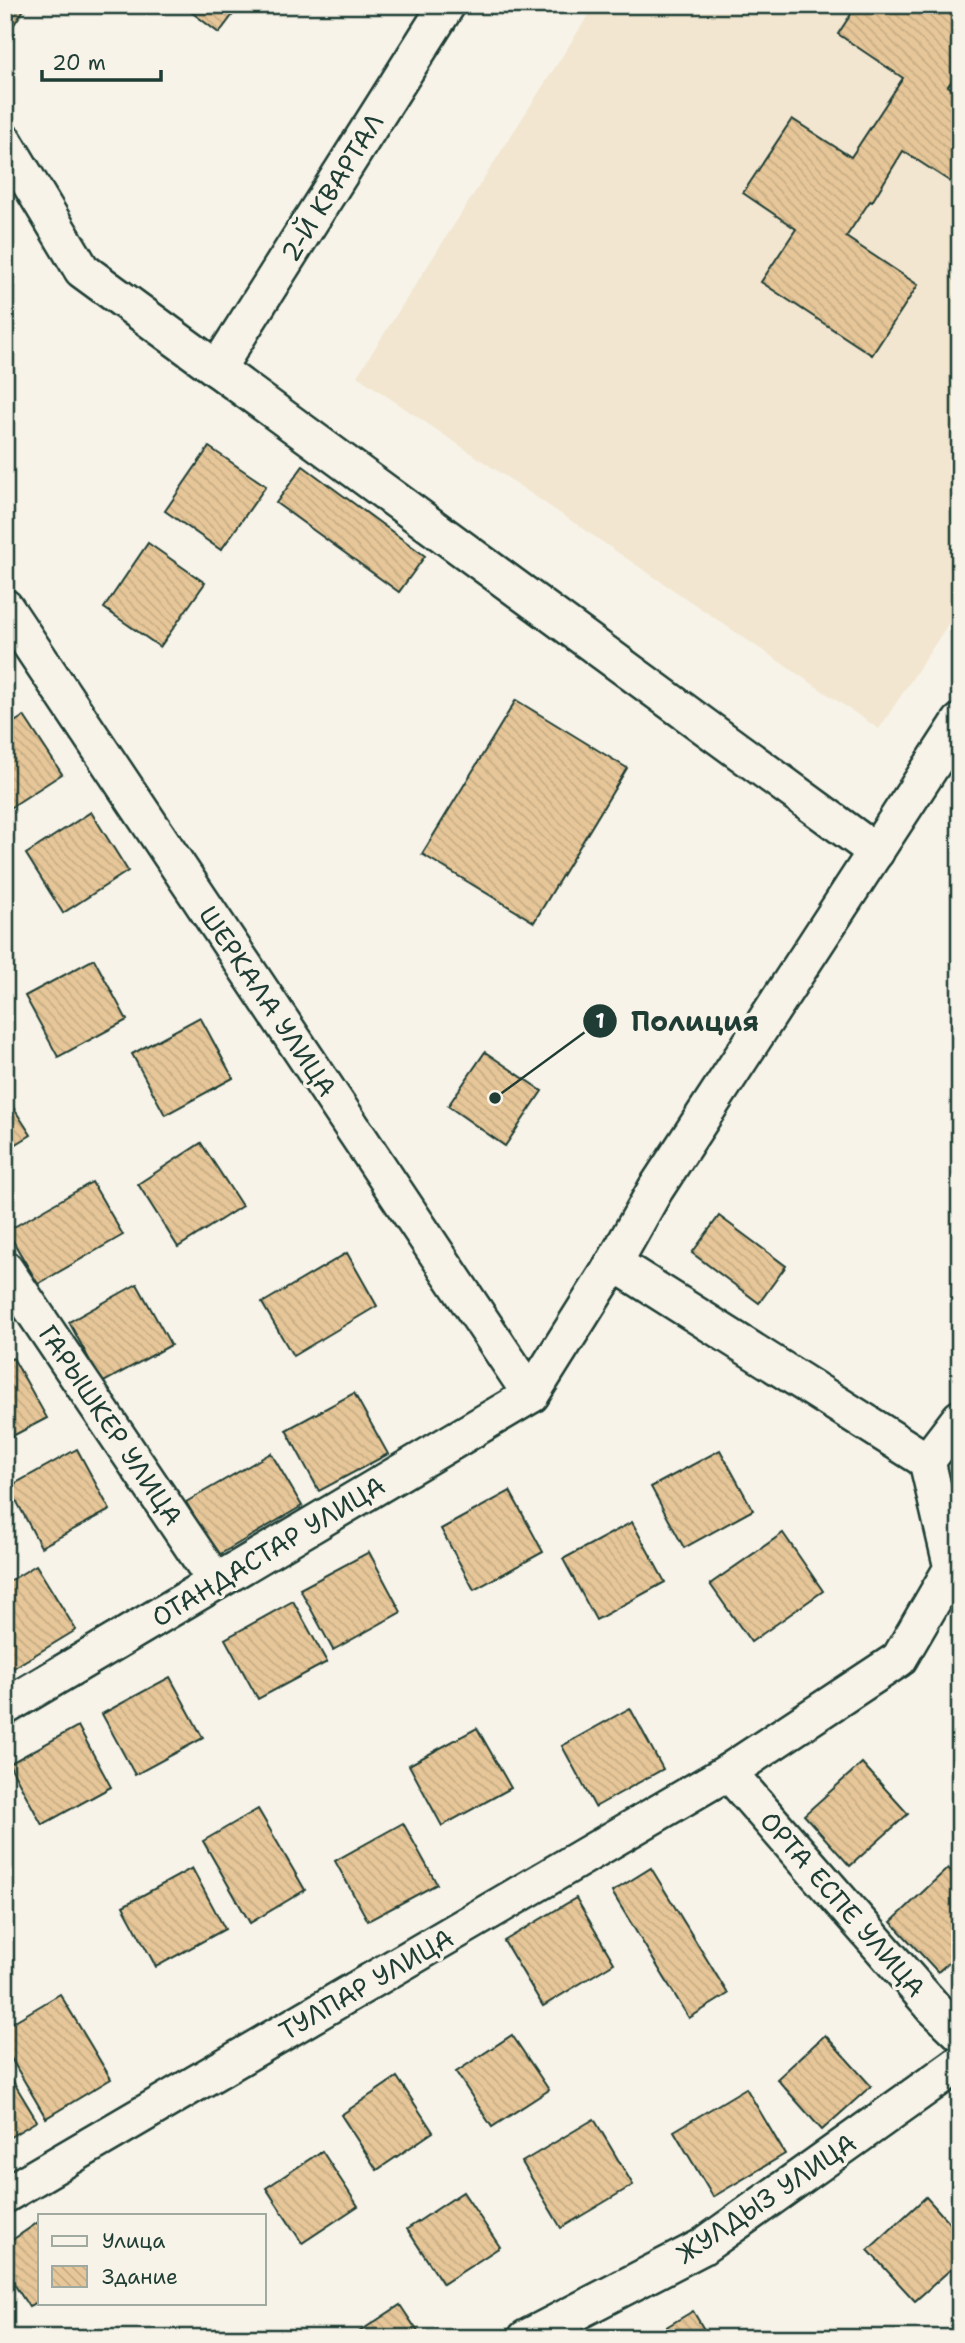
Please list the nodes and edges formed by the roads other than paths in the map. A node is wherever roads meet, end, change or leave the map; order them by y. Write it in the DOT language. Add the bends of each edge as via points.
graph roads {
  1 [pos="447,5"];
  2 [pos="5,142"];
  3 [pos="217,369"];
  4 [pos="5,607"];
  5 [pos="960,722"];
  6 [pos="876,852"];
  7 [pos="614,1263"];
  8 [pos="5,1269"];
  9 [pos="531,1395"];
  10 [pos="960,1418"];
  11 [pos="927,1461"];
  12 [pos="956,1572"];
  13 [pos="216,1581"];
  14 [pos="5,1707"];
  15 [pos="728,1772"];
  16 [pos="960,2033"];
  17 [pos="960,2063"];
  18 [pos="5,2195"];
  19 [pos="526,2338"];
  1 -- 3 [label="street, 2-Й КВАРТАЛ"];
  2 -- 3 [label="street" via="82,270"];
  3 -- 6 [label="street"];
  4 -- 9 [label="street, ШЕРКАЛА УЛИЦА"];
  5 -- 6 [label="street"];
  6 -- 7 [label="street" via="655,1189"];
  7 -- 9 [label="street"];
  7 -- 11 [label="street"];
  8 -- 13 [label="street, ГАРЫШКЕР УЛИЦА"];
  9 -- 13 [label="street, ОТАНДАСТАР УЛИЦА"];
  10 -- 11 [label="street"];
  11 -- 12 [label="street"];
  12 -- 15 [label="street, ТУЛПАР УЛИЦА" via="899,1659"];
  13 -- 14 [label="street, ОТАНДАСТАР УЛИЦА"];
  15 -- 16 [label="street, ОРТА ЕСПЕ УЛИЦА"];
  15 -- 18 [label="street, ТУЛПАР УЛИЦА"];
  17 -- 19 [label="street, ЖУЛДЫЗ УЛИЦА" via="702,2247"];
}
